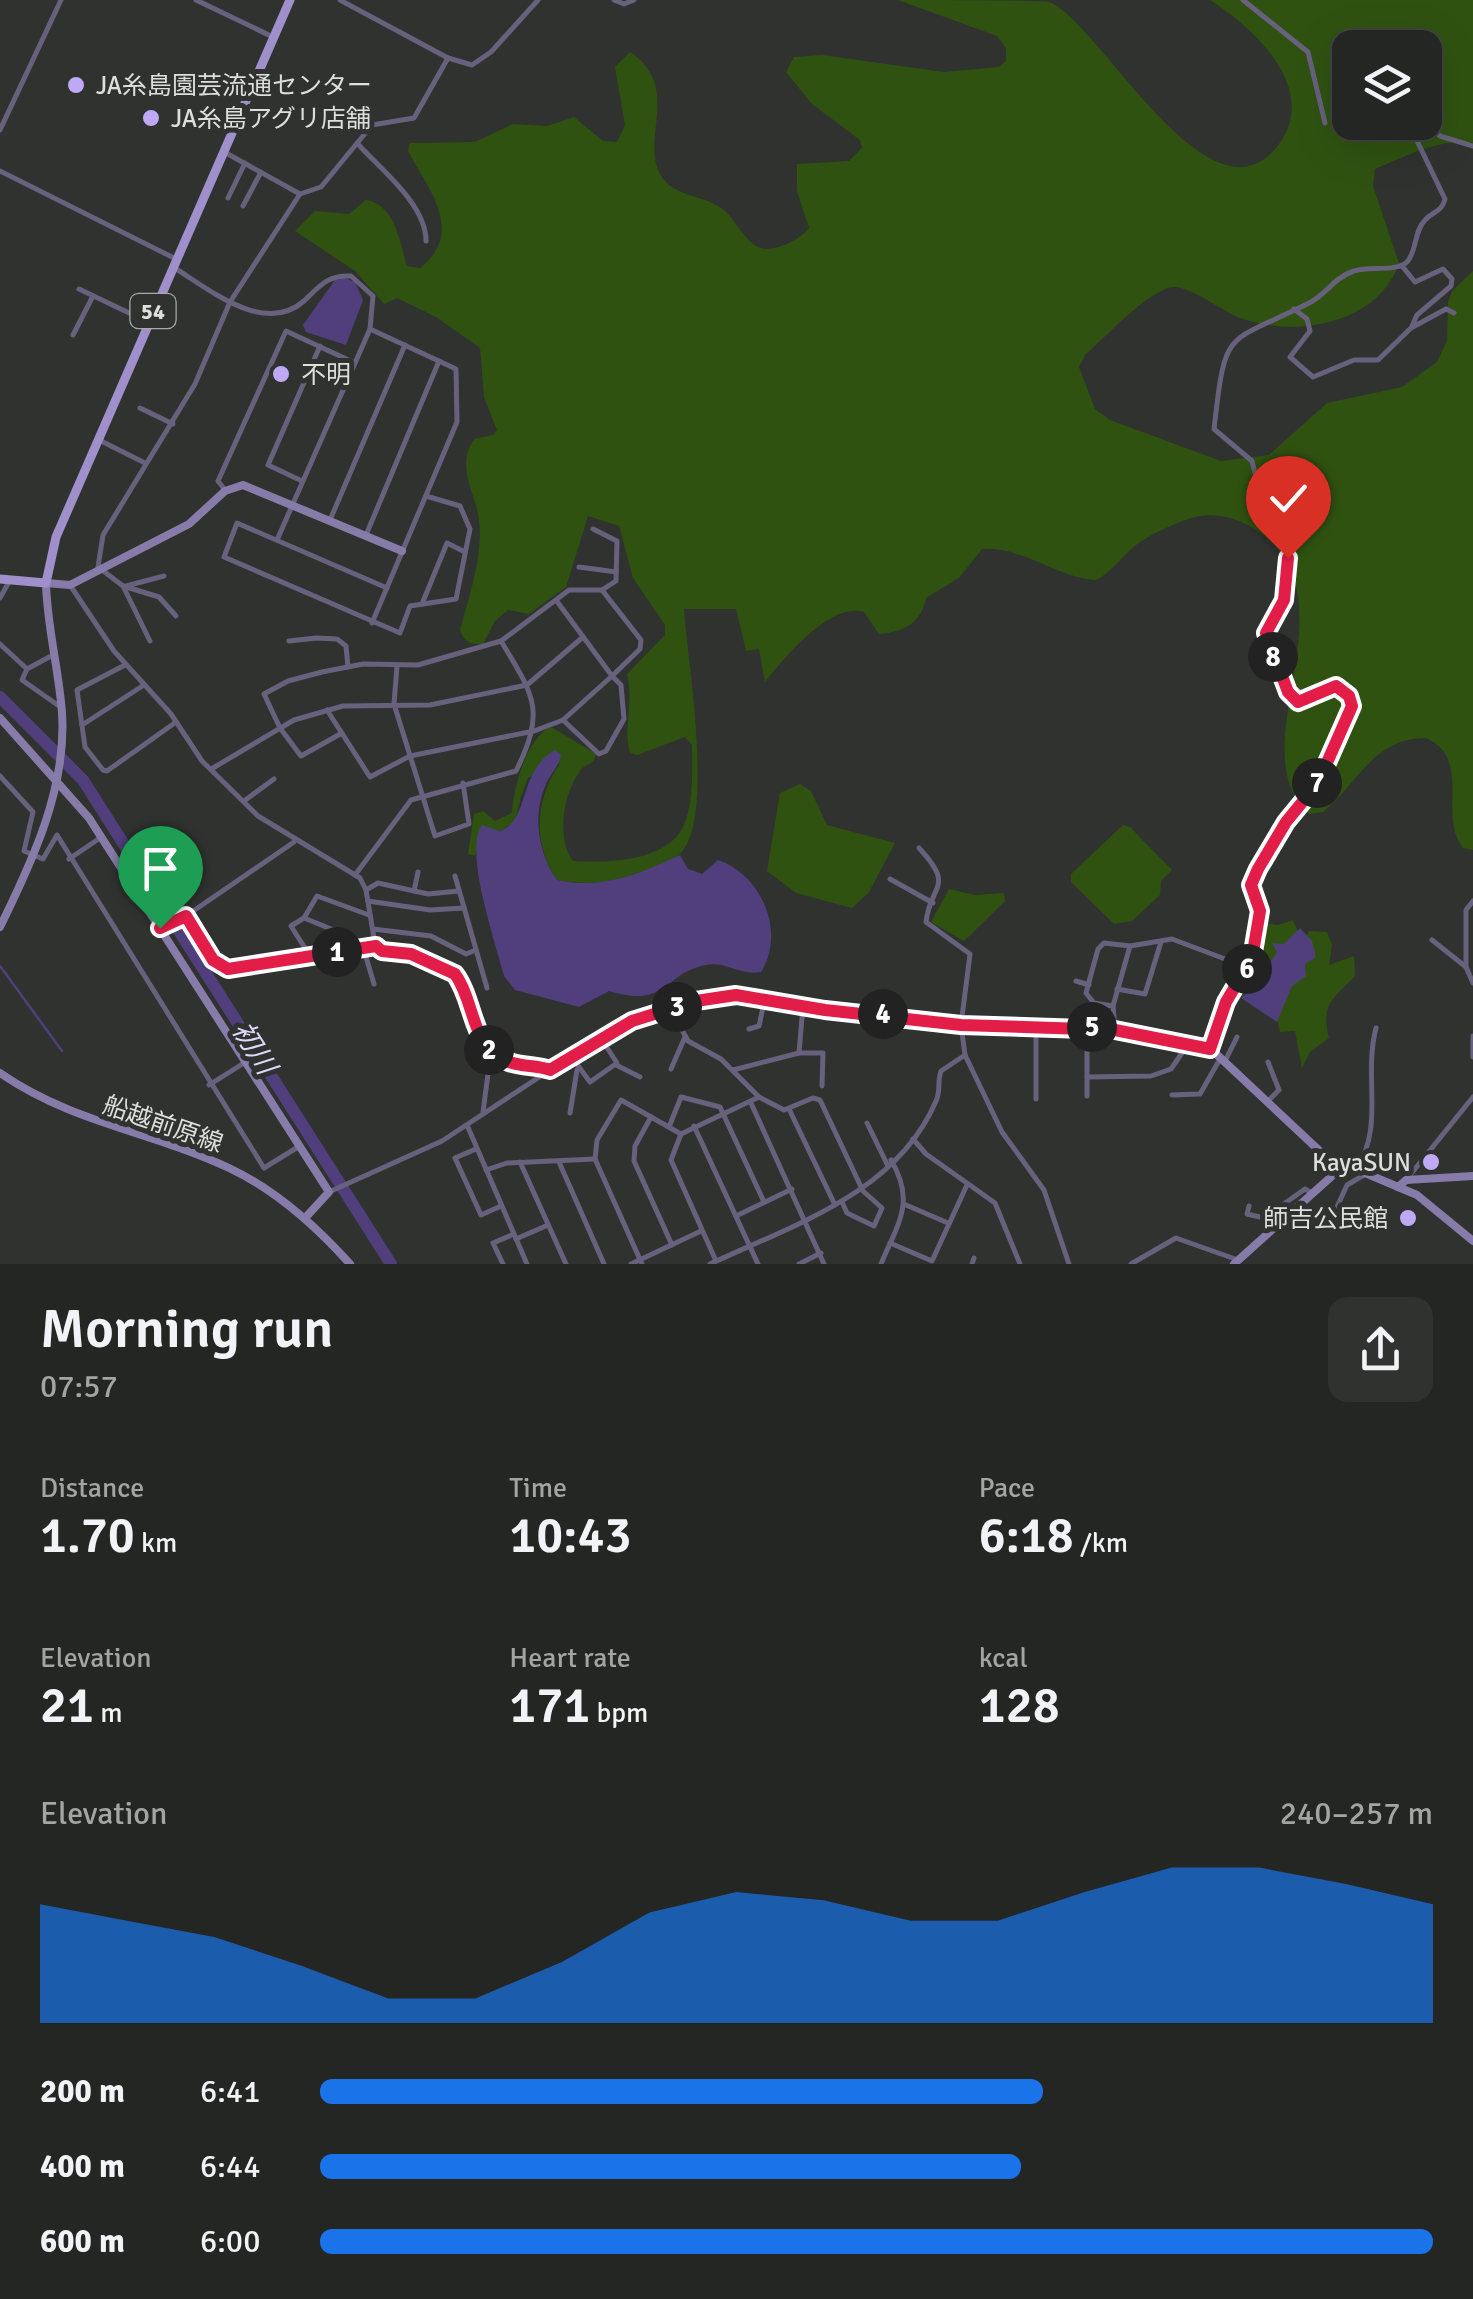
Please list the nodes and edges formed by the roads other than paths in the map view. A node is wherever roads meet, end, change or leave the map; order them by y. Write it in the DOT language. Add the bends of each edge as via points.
graph roads {
  1 [pos="61,0"];
  2 [pos="196,0"];
  3 [pos="290,0"];
  4 [pos="340,0"];
  5 [pos="538,0"];
  6 [pos="614,0"];
  7 [pos="634,0"];
  8 [pos="1243,0"];
  9 [pos="273,37"];
  10 [pos="448,58"];
  11 [pos="1325,124"];
  12 [pos="0,130"];
  13 [pos="1442,137"];
  14 [pos="1417,140"];
  15 [pos="357,143"];
  16 [pos="1473,146"];
  17 [pos="226,152"];
  18 [pos="245,163"];
  19 [pos="0,170"];
  20 [pos="262,172"];
  21 [pos="300,194"];
  22 [pos="228,198"];
  23 [pos="243,206"];
  24 [pos="426,241"];
  25 [pos="175,263"];
  26 [pos="1402,266"];
  27 [pos="79,290"];
  28 [pos="92,296"];
  29 [pos="230,302"];
  30 [pos="1294,309"];
  31 [pos="1454,313"];
  32 [pos="148,322"];
  33 [pos="1411,328"];
  34 [pos="370,329"];
  35 [pos="73,335"];
  36 [pos="405,345"];
  37 [pos="320,346"];
  38 [pos="439,361"];
  39 [pos="355,363"];
  40 [pos="140,408"];
  41 [pos="173,424"];
  42 [pos="99,440"];
  43 [pos="145,463"];
  44 [pos="302,481"];
  45 [pos="226,492"];
  46 [pos="426,496"];
  47 [pos="292,503"];
  48 [pos="330,520"];
  49 [pos="593,529"];
  50 [pos="366,535"];
  51 [pos="277,540"];
  52 [pos="402,551"];
  53 [pos="465,552"];
  54 [pos="98,567"];
  55 [pos="579,567"];
  56 [pos="616,572"];
  57 [pos="164,576"];
  58 [pos="5,579"];
  59 [pos="46,583"];
  60 [pos="70,585"];
  61 [pos="123,586"];
  62 [pos="387,588"];
  63 [pos="602,590"];
  64 [pos="0,598"];
  65 [pos="556,600"];
  66 [pos="422,604"];
  67 [pos="176,616"];
  68 [pos="372,623"];
  69 [pos="583,637"];
  70 [pos="150,641"];
  71 [pos="501,641"];
  72 [pos="289,642"];
  73 [pos="0,644"];
  74 [pos="53,655"];
  75 [pos="125,665"];
  76 [pos="397,666"];
  77 [pos="348,667"];
  78 [pos="27,669"];
  79 [pos="612,676"];
  80 [pos="144,685"];
  81 [pos="527,685"];
  82 [pos="394,704"];
  83 [pos="62,710"];
  84 [pos="327,710"];
  85 [pos="0,718"];
  86 [pos="563,720"];
  87 [pos="176,722"];
  88 [pos="82,725"];
  89 [pos="280,728"];
  90 [pos="534,731"];
  91 [pos="342,733"];
  92 [pos="410,756"];
  93 [pos="213,768"];
  94 [pos="0,776"];
  95 [pos="56,777"];
  96 [pos="274,779"];
  97 [pos="463,784"];
  98 [pos="422,793"];
  99 [pos="244,801"];
  100 [pos="102,837"];
  101 [pos="294,842"];
  102 [pos="919,848"];
  103 [pos="146,850"];
  104 [pos="33,858"];
  105 [pos="70,859"];
  106 [pos="418,872"];
  107 [pos="355,874"];
  108 [pos="455,876"];
  109 [pos="890,879"];
  110 [pos="366,890"];
  111 [pos="414,891"];
  112 [pos="460,891"];
  113 [pos="368,901"];
  114 [pos="1473,901"];
  115 [pos="933,902"];
  116 [pos="464,908"];
  117 [pos="370,916"];
  118 [pos="185,917"];
  119 [pos="304,918"];
  120 [pos="0,926"];
  121 [pos="164,928"];
  122 [pos="373,929"];
  123 [pos="1432,940"];
  124 [pos="1161,942"];
  125 [pos="376,946"];
  126 [pos="1130,946"];
  127 [pos="363,948"];
  128 [pos="349,950"];
  129 [pos="476,950"];
  130 [pos="310,956"];
  131 [pos="1252,958"];
  132 [pos="1466,967"];
  133 [pos="1076,981"];
  134 [pos="1473,983"];
  135 [pos="374,984"];
  136 [pos="1089,984"];
  137 [pos="487,988"];
  138 [pos="1118,989"];
  139 [pos="765,998"];
  140 [pos="803,1006"];
  141 [pos="1113,1006"];
  142 [pos="671,1009"];
  143 [pos="961,1025"];
  144 [pos="1036,1026"];
  145 [pos="1086,1027"];
  146 [pos="1376,1028"];
  147 [pos="750,1029"];
  148 [pos="1115,1030"];
  149 [pos="1473,1036"];
  150 [pos="685,1037"];
  151 [pos="1237,1037"];
  152 [pos="600,1038"];
  153 [pos="1188,1044"];
  154 [pos="1210,1049"];
  155 [pos="491,1051"];
  156 [pos="799,1053"];
  157 [pos="571,1056"];
  158 [pos="965,1056"];
  159 [pos="1473,1057"];
  160 [pos="1224,1058"];
  161 [pos="1268,1062"];
  162 [pos="244,1063"];
  163 [pos="616,1065"];
  164 [pos="578,1068"];
  165 [pos="670,1069"];
  166 [pos="550,1070"];
  167 [pos="733,1070"];
  168 [pos="0,1073"];
  169 [pos="640,1077"];
  170 [pos="1087,1077"];
  171 [pos="209,1085"];
  172 [pos="822,1086"];
  173 [pos="1087,1096"];
  174 [pos="1172,1096"];
  175 [pos="759,1097"];
  176 [pos="1036,1099"];
  177 [pos="1268,1101"];
  178 [pos="1472,1101"];
  179 [pos="751,1103"];
  180 [pos="788,1109"];
  181 [pos="570,1113"];
  182 [pos="722,1114"];
  183 [pos="482,1115"];
  184 [pos="651,1117"];
  185 [pos="867,1123"];
  186 [pos="467,1125"];
  187 [pos="694,1126"];
  188 [pos="669,1127"];
  189 [pos="681,1134"];
  190 [pos="913,1139"];
  191 [pos="298,1147"];
  192 [pos="476,1149"];
  193 [pos="595,1159"];
  194 [pos="520,1162"];
  195 [pos="559,1162"];
  196 [pos="889,1162"];
  197 [pos="1342,1167"];
  198 [pos="486,1170"];
  199 [pos="1360,1174"];
  200 [pos="1473,1176"];
  201 [pos="1406,1180"];
  202 [pos="967,1185"];
  203 [pos="1398,1187"];
  204 [pos="792,1189"];
  205 [pos="863,1190"];
  206 [pos="329,1192"];
  207 [pos="1312,1193"];
  208 [pos="764,1202"];
  209 [pos="838,1204"];
  210 [pos="906,1205"];
  211 [pos="502,1206"];
  212 [pos="1249,1206"];
  213 [pos="736,1216"];
  214 [pos="305,1218"];
  215 [pos="806,1219"];
  216 [pos="1331,1220"];
  217 [pos="948,1223"];
  218 [pos="548,1224"];
  219 [pos="701,1231"];
  220 [pos="515,1236"];
  221 [pos="1473,1241"];
  222 [pos="890,1244"];
  223 [pos="672,1245"];
  224 [pos="750,1245"];
  225 [pos="822,1253"];
  226 [pos="641,1262"];
  227 [pos="1236,1262"];
  228 [pos="713,1263"];
  229 [pos="350,1264"];
  230 [pos="503,1264"];
  231 [pos="527,1264"];
  232 [pos="566,1264"];
  233 [pos="604,1264"];
  234 [pos="631,1264"];
  235 [pos="758,1264"];
  236 [pos="798,1264"];
  237 [pos="824,1264"];
  238 [pos="882,1264"];
  239 [pos="1020,1264"];
  240 [pos="1069,1264"];
  241 [pos="1130,1264"];
  1 -- 12 [label="street"];
  2 -- 9 [label="street"];
  3 -- 9 [label="main road, 54"];
  4 -- 10 [label="street"];
  5 -- 10 [label="street" via="480,62"];
  6 -- 7 [label="street"];
  8 -- 11 [label="street" via="1308,52"];
  9 -- 17 [label="main road, 54"];
  10 -- 15 [label="street" via="414,118 372,125"];
  13 -- 16 [label="street"];
  14 -- 26 [label="street" via="1445,199 1424,221"];
  15 -- 21 [label="street" via="321,187"];
  15 -- 24 [label="street" via="412,205"];
  17 -- 18 [label="street"];
  17 -- 25 [label="main road, 54"];
  18 -- 20 [label="street"];
  18 -- 22 [label="street"];
  19 -- 25 [label="street"];
  20 -- 21 [label="street"];
  20 -- 23 [label="street"];
  21 -- 29 [label="street"];
  25 -- 29 [label="street"];
  25 -- 32 [label="main road, 54"];
  26 -- 30 [label="street" via="1351,272"];
  26 -- 33 [label="street" via="1415,282 1443,269 1452,274 1451,286"];
  27 -- 28 [label="street"];
  28 -- 32 [label="street"];
  28 -- 35 [label="street"];
  29 -- 34 [label="street" via="281,314 322,282 351,276 373,296"];
  29 -- 41 [label="street"];
  30 -- 33 [label="street" via="1310,332 1290,358 1313,377 1354,360 1378,360"];
  30 -- 131 [label="street" via="1249,328 1227,350 1214,429 1252,461 1263,504 1283,538 1286,589 1266,633 1288,692 1304,703 1336,686 1352,706 1318,783 1286,822 1251,885 1260,911"];
  31 -- 33 [label="street" via="1446,310"];
  32 -- 42 [label="main road, 54"];
  34 -- 36 [label="street"];
  34 -- 39 [label="street"];
  36 -- 38 [label="street"];
  36 -- 48 [label="street"];
  37 -- 39 [label="street"];
  37 -- 44 [label="street" via="268,465"];
  37 -- 45 [label="street" via="286,330 218,480"];
  38 -- 46 [label="street" via="456,369 457,422"];
  38 -- 50 [label="street"];
  39 -- 44 [label="street"];
  40 -- 41 [label="street"];
  41 -- 43 [label="street"];
  42 -- 43 [label="street"];
  42 -- 59 [label="main road, 54" via="56,537"];
  43 -- 54 [label="street" via="103,534"];
  44 -- 47 [label="street"];
  45 -- 47 [label="street" via="243,485"];
  45 -- 54 [label="street" via="189,524"];
  46 -- 52 [label="street"];
  46 -- 53 [label="street" via="460,506 470,529"];
  47 -- 48 [label="street"];
  47 -- 51 [label="street"];
  48 -- 50 [label="street"];
  49 -- 56 [label="street" via="617,540"];
  50 -- 52 [label="street"];
  51 -- 62 [label="street"];
  51 -- 68 [label="street" via="237,523 224,557"];
  52 -- 62 [label="street"];
  53 -- 66 [label="street" via="456,599"];
  53 -- 66 [label="street" via="447,543"];
  54 -- 60 [label="street"];
  54 -- 61 [label="street"];
  55 -- 56 [label="street"];
  56 -- 63 [label="street" via="616,581"];
  57 -- 61 [label="street"];
  58 -- 59 [label="main road"];
  58 -- 64 [label="street"];
  59 -- 60 [label="street"];
  59 -- 74 [label="street"];
  60 -- 75 [label="street"];
  61 -- 67 [label="street" via="159,597"];
  61 -- 70 [label="street"];
  62 -- 68 [label="street"];
  63 -- 65 [label="street" via="573,588"];
  63 -- 79 [label="street" via="642,645"];
  65 -- 69 [label="street"];
  65 -- 71 [label="street"];
  66 -- 68 [label="street" via="410,606 400,633"];
  69 -- 79 [label="street"];
  69 -- 81 [label="street"];
  71 -- 76 [label="street"];
  71 -- 81 [label="street"];
  72 -- 77 [label="street" via="336,639 346,646"];
  73 -- 78 [label="street"];
  74 -- 78 [label="street"];
  74 -- 83 [label="street"];
  75 -- 80 [label="street"];
  75 -- 88 [label="street" via="78,690"];
  76 -- 77 [label="street"];
  76 -- 82 [label="street"];
  77 -- 89 [label="street" via="288,681 264,694"];
  78 -- 83 [label="street" via="22,680"];
  79 -- 86 [label="street"];
  79 -- 86 [label="street" via="621,684 624,709 606,751 598,754"];
  80 -- 87 [label="street"];
  80 -- 88 [label="street"];
  81 -- 82 [label="street" via="430,705"];
  81 -- 90 [label="street"];
  82 -- 84 [label="street"];
  82 -- 92 [label="street"];
  83 -- 95 [label="street"];
  84 -- 89 [label="street"];
  84 -- 91 [label="street"];
  85 -- 95 [label="street"];
  86 -- 90 [label="street"];
  87 -- 88 [label="street" via="107,772 85,747"];
  87 -- 93 [label="street"];
  89 -- 91 [label="street" via="301,756"];
  89 -- 93 [label="street"];
  90 -- 92 [label="street"];
  90 -- 97 [label="street" via="513,772"];
  91 -- 92 [label="street" via="370,776"];
  92 -- 98 [label="street"];
  93 -- 99 [label="street"];
  94 -- 104 [label="street" via="33,812 24,851"];
  95 -- 100 [label="street"];
  95 -- 104 [label="street"];
  96 -- 99 [label="street"];
  97 -- 98 [label="street"];
  97 -- 98 [label="street" via="471,819 466,828 436,836"];
  98 -- 107 [label="street"];
  99 -- 101 [label="street"];
  100 -- 105 [label="street"];
  100 -- 121 [label="street"];
  101 -- 107 [label="street"];
  101 -- 118 [label="street"];
  102 -- 115 [label="street" via="937,872"];
  103 -- 118 [label="street"];
  104 -- 105 [label="street" via="43,859 57,836"];
  104 -- 120 [label="street"];
  105 -- 171 [label="street"];
  106 -- 111 [label="street"];
  107 -- 110 [label="street"];
  108 -- 112 [label="street"];
  109 -- 115 [label="street"];
  110 -- 111 [label="street" via="378,883"];
  110 -- 113 [label="street"];
  111 -- 112 [label="street"];
  112 -- 116 [label="street"];
  113 -- 116 [label="street"];
  113 -- 117 [label="street"];
  114 -- 132 [label="street" via="1466,910"];
  115 -- 143 [label="street" via="930,929 970,954"];
  116 -- 129 [label="street"];
  117 -- 119 [label="street" via="316,896"];
  117 -- 122 [label="street"];
  118 -- 121 [label="street"];
  118 -- 130 [label="street" via="223,968"];
  119 -- 128 [label="street" via="346,935"];
  119 -- 130 [label="street" via="291,926"];
  121 -- 162 [label="street"];
  122 -- 125 [label="street"];
  122 -- 129 [label="street" via="430,936 466,954"];
  123 -- 132 [label="street"];
  124 -- 126 [label="street"];
  124 -- 131 [label="street" via="1172,938 1212,956"];
  124 -- 138 [label="street" via="1145,994"];
  125 -- 127 [label="street"];
  125 -- 155 [label="street" via="455,974"];
  126 -- 136 [label="street" via="1098,949"];
  126 -- 138 [label="street"];
  127 -- 128 [label="street"];
  127 -- 135 [label="street"];
  128 -- 130 [label="street"];
  129 -- 137 [label="street"];
  131 -- 154 [label="street" via="1226,1002"];
  132 -- 134 [label="street"];
  133 -- 136 [label="street"];
  136 -- 141 [label="street" via="1086,993 1094,1003"];
  138 -- 141 [label="street"];
  139 -- 140 [label="street"];
  139 -- 142 [label="street" via="716,996"];
  139 -- 147 [label="street" via="759,1026"];
  140 -- 143 [label="street"];
  140 -- 156 [label="street"];
  141 -- 148 [label="street"];
  142 -- 150 [label="street"];
  142 -- 152 [label="street"];
  143 -- 144 [label="street"];
  143 -- 158 [label="street"];
  144 -- 145 [label="street"];
  144 -- 176 [label="street"];
  145 -- 148 [label="street"];
  145 -- 170 [label="street"];
  146 -- 199 [label="street" via="1369,1061 1372,1140"];
  148 -- 153 [label="street"];
  149 -- 159 [label="street"];
  150 -- 165 [label="street"];
  150 -- 167 [label="street"];
  151 -- 160 [label="street"];
  152 -- 157 [label="street"];
  152 -- 163 [label="street"];
  153 -- 154 [label="street"];
  153 -- 170 [label="street" via="1171,1069 1152,1076"];
  154 -- 160 [label="street"];
  155 -- 166 [label="street" via="511,1063"];
  155 -- 183 [label="street"];
  156 -- 167 [label="street"];
  156 -- 172 [label="street" via="824,1053"];
  157 -- 164 [label="street"];
  157 -- 166 [label="street"];
  158 -- 190 [label="street" via="940,1072 936,1102"];
  158 -- 240 [label="street" via="1002,1132 1044,1190"];
  160 -- 174 [label="street" via="1200,1094"];
  160 -- 177 [label="street"];
  161 -- 177 [label="street" via="1279,1090"];
  162 -- 171 [label="street"];
  162 -- 191 [label="street"];
  163 -- 164 [label="street" via="590,1082"];
  163 -- 169 [label="street"];
  164 -- 181 [label="street"];
  166 -- 183 [label="street"];
  167 -- 175 [label="street"];
  168 -- 214 [label="street, 船越前原線" via="83,1118 228,1167"];
  170 -- 173 [label="street"];
  171 -- 191 [label="street" via="264,1168"];
  175 -- 179 [label="street"];
  175 -- 180 [label="street"];
  177 -- 197 [label="street"];
  178 -- 201 [label="street"];
  179 -- 182 [label="street"];
  179 -- 204 [label="street"];
  180 -- 205 [label="street" via="820,1100"];
  180 -- 209 [label="street"];
  182 -- 187 [label="street"];
  182 -- 188 [label="street" via="720,1107 684,1096"];
  182 -- 208 [label="street"];
  183 -- 186 [label="street"];
  184 -- 188 [label="street"];
  184 -- 193 [label="street" via="621,1100"];
  184 -- 223 [label="street" via="634,1161"];
  185 -- 196 [label="street"];
  186 -- 192 [label="street"];
  186 -- 206 [label="street"];
  187 -- 189 [label="street"];
  187 -- 213 [label="street"];
  188 -- 189 [label="street"];
  189 -- 219 [label="street" via="671,1160"];
  190 -- 196 [label="street"];
  190 -- 202 [label="street"];
  191 -- 206 [label="street"];
  192 -- 198 [label="street"];
  192 -- 211 [label="street" via="455,1158 481,1216"];
  193 -- 195 [label="street"];
  193 -- 226 [label="street"];
  194 -- 195 [label="street"];
  194 -- 198 [label="street"];
  194 -- 218 [label="street"];
  195 -- 233 [label="street"];
  196 -- 205 [label="street"];
  196 -- 210 [label="street" via="903,1182"];
  197 -- 199 [label="street"];
  197 -- 207 [label="street"];
  198 -- 211 [label="street"];
  199 -- 203 [label="street"];
  199 -- 216 [label="street"];
  200 -- 201 [label="street"];
  201 -- 203 [label="street"];
  202 -- 217 [label="street"];
  202 -- 239 [label="street" via="996,1206"];
  203 -- 221 [label="street"];
  204 -- 208 [label="street"];
  204 -- 215 [label="street"];
  205 -- 209 [label="street"];
  205 -- 209 [label="street" via="882,1208 874,1226"];
  206 -- 214 [label="street"];
  207 -- 212 [label="street" via="1304,1189 1264,1218 1246,1214"];
  207 -- 227 [label="street"];
  208 -- 213 [label="street"];
  209 -- 215 [label="street"];
  210 -- 217 [label="street"];
  210 -- 222 [label="street"];
  211 -- 220 [label="street"];
  213 -- 224 [label="street"];
  214 -- 229 [label="street, 船越前原線"];
  215 -- 224 [label="street"];
  215 -- 225 [label="street"];
  217 -- 222 [label="street" via="932,1260"];
  218 -- 220 [label="street"];
  218 -- 232 [label="street"];
  219 -- 223 [label="street"];
  219 -- 228 [label="street"];
  220 -- 230 [label="street" via="493,1243"];
  220 -- 231 [label="street"];
  222 -- 238 [label="street"];
  223 -- 226 [label="street"];
  224 -- 228 [label="street"];
  224 -- 235 [label="street"];
  225 -- 236 [label="street"];
  225 -- 237 [label="street"];
  226 -- 234 [label="street"];
  227 -- 241 [label="street" via="1176,1238"];
}
